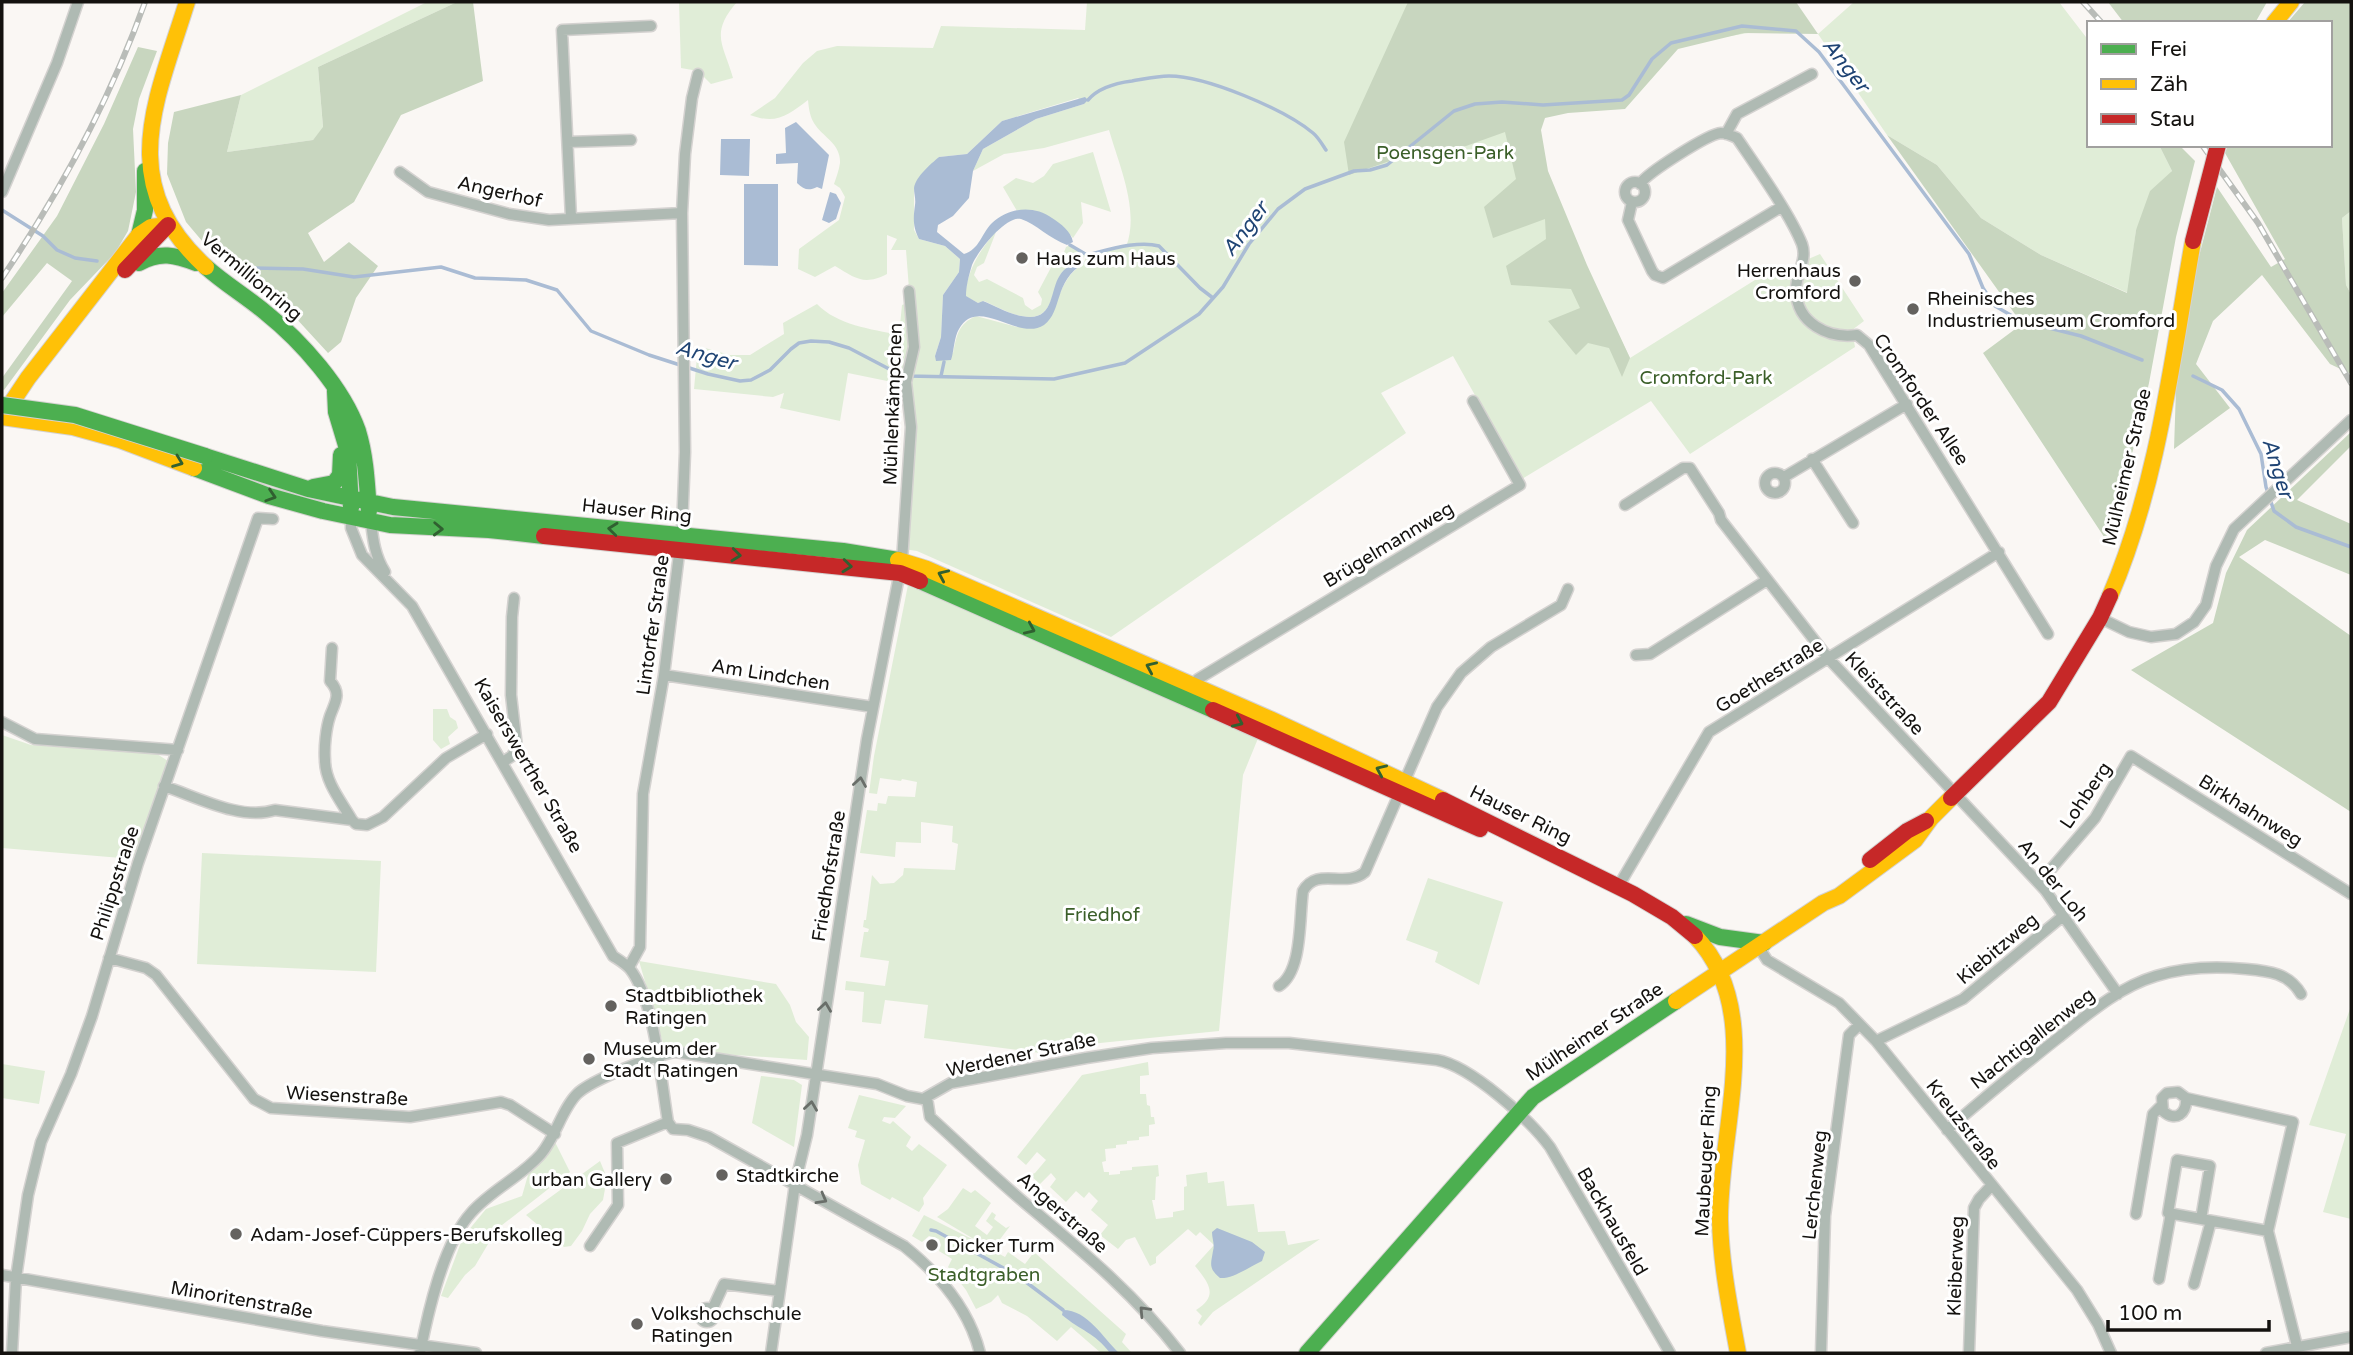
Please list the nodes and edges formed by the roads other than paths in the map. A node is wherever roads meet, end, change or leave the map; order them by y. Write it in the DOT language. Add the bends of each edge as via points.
graph roads {
  1 [pos="78,2"];
  2 [pos="187,2"];
  3 [pos="2291,2"];
  4 [pos="2276,21"];
  5 [pos="652,26"];
  6 [pos="698,74"];
  7 [pos="1812,74"];
  8 [pos="1726,134"];
  9 [pos="631,140"];
  10 [pos="568,142"];
  11 [pos="2217,147"];
  12 [pos="148,159"];
  13 [pos="400,172"];
  14 [pos="2,192"];
  15 [pos="1781,207"];
  16 [pos="682,213"];
  17 [pos="571,218"];
  18 [pos="169,225"];
  19 [pos="139,235"];
  20 [pos="202,265"];
  21 [pos="117,280"];
  22 [pos="909,291"];
  23 [pos="91,299"];
  24 [pos="335,391"];
  25 [pos="1473,401"];
  26 [pos="1907,404"];
  27 [pos="2,405"];
  28 [pos="2,416"];
  29 [pos="2351,420"];
  30 [pos="342,432"];
  31 [pos="1812,459"];
  32 [pos="1784,478"];
  33 [pos="308,489"];
  34 [pos="351,498"];
  35 [pos="368,501"];
  36 [pos="1625,505"];
  37 [pos="351,518"];
  38 [pos="273,519"];
  39 [pos="371,522"];
  40 [pos="1853,523"];
  41 [pos="680,542"];
  42 [pos="1999,552"];
  43 [pos="901,567"];
  44 [pos="1767,580"];
  45 [pos="391,583"];
  46 [pos="1568,589"];
  47 [pos="514,598"];
  48 [pos="2101,618"];
  49 [pos="2048,634"];
  50 [pos="332,648"];
  51 [pos="1636,654"];
  52 [pos="1829,659"];
  53 [pos="664,675"];
  54 [pos="1189,691"];
  55 [pos="873,707"];
  56 [pos="2,722"];
  57 [pos="487,734"];
  58 [pos="178,750"];
  59 [pos="2131,756"];
  60 [pos="503,762"];
  61 [pos="164,786"];
  62 [pos="1402,787"];
  63 [pos="1955,794"];
  64 [pos="352,820"];
  65 [pos="2039,883"];
  66 [pos="1618,887"];
  67 [pos="2351,894"];
  68 [pos="2063,916"];
  69 [pos="1677,921"];
  70 [pos="1761,945"];
  71 [pos="108,958"];
  72 [pos="629,967"];
  73 [pos="1721,972"];
  74 [pos="1279,986"];
  75 [pos="2118,993"];
  76 [pos="2301,994"];
  77 [pos="1859,1025"];
  78 [pos="1876,1041"];
  79 [pos="1376,1051"];
  80 [pos="656,1055"];
  81 [pos="1362,1057"];
  82 [pos="816,1074"];
  83 [pos="927,1098"];
  84 [pos="2186,1098"];
  85 [pos="2161,1106"];
  86 [pos="1518,1113"];
  87 [pos="671,1125"];
  88 [pos="1947,1130"];
  89 [pos="555,1134"];
  90 [pos="795,1184"];
  91 [pos="1991,1186"];
  92 [pos="2171,1213"];
  93 [pos="2136,1214"];
  94 [pos="2206,1220"];
  95 [pos="2268,1231"];
  96 [pos="590,1247"];
  97 [pos="2,1275"];
  98 [pos="16,1278"];
  99 [pos="2159,1279"];
  100 [pos="2194,1284"];
  101 [pos="779,1291"];
  102 [pos="712,1310"];
  103 [pos="2351,1337"];
  104 [pos="2297,1346"];
  105 [pos="421,1349"];
  106 [pos="12,1353"];
  107 [pos="476,1353"];
  108 [pos="771,1353"];
  109 [pos="980,1353"];
  110 [pos="1180,1353"];
  111 [pos="1307,1353"];
  112 [pos="1670,1353"];
  113 [pos="1738,1353"];
  114 [pos="1821,1353"];
  115 [pos="1969,1353"];
  116 [pos="2111,1353"];
  117 [pos="2266,1353"];
  1 -- 14 [label="street"];
  2 -- 12 [label="main road" via="155,109"];
  3 -- 4 [label="main road"];
  5 -- 10 [label="street" via="562,30"];
  6 -- 16 [label="street, Lintorfer Straße" via="685,154"];
  7 -- 8 [label="street" via="1737,114"];
  8 -- 15 [label="street, Cromforder Allee" via="1737,138"];
  8 -- 15 [label="street" via="1715,135 1625,191 1632,202 1628,220 1652,271 1663,278"];
  9 -- 10 [label="street"];
  10 -- 17 [label="street"];
  11 -- 48 [label="main road, Mülheimer Straße, bridge" via="2193,241 2150,475 2126,558"];
  12 -- 18 [label="main road, Vermillionring"];
  12 -- 19 [label="main road"];
  13 -- 17 [label="street, Angerhof" via="428,192 509,214"];
  15 -- 26 [label="street, Cromforder Allee" via="1804,254 1795,292 1802,313 1829,334 1857,335 1869,345"];
  16 -- 17 [label="street, Angerhof"];
  16 -- 41 [label="street, Lintorfer Straße" via="685,452"];
  18 -- 19 [label="main road" via="151,227"];
  18 -- 20 [label="main road, Vermillionring"];
  18 -- 21 [label="main road"];
  19 -- 23 [label="main road"];
  20 -- 21 [label="main road" via="154,254"];
  20 -- 24 [label="main road, Vermillionring" via="284,328"];
  21 -- 23 [label="main road"];
  22 -- 43 [label="street, Mühlenkämpchen" via="914,347 906,382 911,427"];
  23 -- 28 [label="main road"];
  24 -- 30 [label="main road, Vermillionring"];
  24 -- 35 [label="main road, Vermillionring" via="358,434"];
  25 -- 54 [label="street, Brügelmannweg" via="1520,485 1198,679"];
  26 -- 31 [label="street"];
  26 -- 42 [label="street, Cromforder Allee"];
  27 -- 33 [label="main road, bridge" via="75,415"];
  28 -- 37 [label="main road, one-way" via="108,437 269,496"];
  29 -- 48 [label="street" via="2234,529 2216,566 2206,605 2194,622 2176,634 2151,637"];
  30 -- 33 [label="main road, Vermillionring" via="340,475 334,483"];
  30 -- 34 [label="main road, Vermillionring"];
  31 -- 32 [label="street"];
  31 -- 40 [label="street"];
  33 -- 34 [label="main road"];
  34 -- 35 [label="main road"];
  34 -- 37 [label="main road, Vermillionring"];
  35 -- 39 [label="main road, Vermillionring"];
  41 -- 35 [label="main road, Hauser Ring, one-way"];
  36 -- 44 [label="street, Kleiststraße" via="1690,468 1721,520"];
  37 -- 39 [label="main road"];
  37 -- 45 [label="street, Kaiserswerther Straße" via="362,555"];
  38 -- 58 [label="street, Philippstraße" via="258,518"];
  39 -- 41 [label="main road, Hauser Ring, one-way"];
  39 -- 45 [label="street, Kaiserswerther Straße" via="378,560"];
  41 -- 43 [label="main road, Hauser Ring" via="844,551"];
  41 -- 53 [label="street, Lintorfer Straße"];
  42 -- 49 [label="street, Cromforder Allee"];
  42 -- 52 [label="street, Goethestraße"];
  43 -- 54 [label="main road, Hauser Ring" via="927,569"];
  43 -- 55 [label="street, Friedhofstraße"];
  44 -- 51 [label="street" via="1650,654"];
  44 -- 52 [label="street, Kleiststraße"];
  45 -- 57 [label="street, Kaiserswerther Straße" via="412,606"];
  46 -- 62 [label="street" via="1561,605 1491,647 1461,673 1437,707"];
  47 -- 60 [label="street" via="511,695 517,747"];
  48 -- 63 [label="main road, Mülheimer Straße" via="2049,702"];
  50 -- 64 [label="street" via="330,681 338,697 324,761 329,781"];
  52 -- 63 [label="street, Kleiststraße"];
  52 -- 66 [label="street, Goethestraße" via="1709,732"];
  53 -- 55 [label="street, Am Lindchen"];
  53 -- 72 [label="street, Lintorfer Straße" via="643,794 640,947"];
  54 -- 62 [label="main road, Hauser Ring"];
  82 -- 55 [label="street, Friedhofstraße, one-way"];
  56 -- 58 [label="street" via="34,739"];
  57 -- 60 [label="street, Kaiserswerther Straße"];
  57 -- 64 [label="street" via="446,758 383,817 367,825"];
  58 -- 61 [label="street, Philippstraße"];
  59 -- 65 [label="street, Lohberg" via="2095,818"];
  59 -- 67 [label="street, Birkhahnweg"];
  60 -- 72 [label="street, Kaiserswerther Straße" via="613,956"];
  61 -- 64 [label="street" via="246,814 275,810"];
  61 -- 71 [label="street, Philippstraße"];
  62 -- 66 [label="main road, Hauser Ring"];
  62 -- 74 [label="street" via="1365,872 1351,880 1318,878 1307,883 1295,966"];
  63 -- 65 [label="street, An der Loh"];
  63 -- 70 [label="main road, Mülheimer Straße" via="1931,818 1835,888 1823,903"];
  65 -- 68 [label="street, An der Loh"];
  66 -- 69 [label="main road, Hauser Ring"];
  68 -- 75 [label="street, An der Loh"];
  68 -- 78 [label="street, Kiebitzweg" via="1963,999"];
  69 -- 70 [label="main road, Hauser Ring" via="1720,937"];
  69 -- 73 [label="main road, Hauser Ring" via="1695,936"];
  70 -- 73 [label="main road, Mülheimer Straße"];
  70 -- 77 [label="street, Kreuzstraße" via="1767,960 1839,1003"];
  71 -- 89 [label="street, Wiesenstraße" via="156,975 254,1099 271,1108 398,1117 501,1102"];
  71 -- 98 [label="street, Philippstraße" via="71,1074 40,1145"];
  72 -- 80 [label="street, Kaiserswerther Straße" via="642,992"];
  73 -- 86 [label="main road, Mülheimer Straße" via="1532,1097"];
  73 -- 113 [label="main road, Maubeuger Ring" via="1734,1033 1720,1218"];
  75 -- 76 [label="street, Nachtigallenweg" via="2156,976 2222,967 2277,973 2295,984"];
  75 -- 88 [label="street, Nachtigallenweg"];
  77 -- 78 [label="street, Kreuzstraße"];
  77 -- 114 [label="street, Lerchenweg" via="1849,1035 1825,1216"];
  78 -- 88 [label="street, Kreuzstraße"];
  79 -- 81 [label="street"];
  79 -- 83 [label="street, Werdener Straße" via="1289,1043 1152,1048 951,1083"];
  79 -- 86 [label="street, Werdener Straße" via="1456,1065"];
  80 -- 82 [label="street, Werdener Straße" via="675,1052"];
  80 -- 87 [label="street"];
  80 -- 89 [label="street" via="577,1094"];
  82 -- 83 [label="street, Werdener Straße"];
  90 -- 82 [label="street, Friedhofstraße, one-way"];
  110 -- 83 [label="street, Angerstraße, one-way" via="1105,1271 930,1117"];
  84 -- 85 [label="street" via="2178,1092 2168,1093"];
  84 -- 85 [label="street" via="2187,1108 2175,1117 2168,1116"];
  84 -- 95 [label="street" via="2293,1122"];
  85 -- 93 [label="street" via="2153,1114"];
  86 -- 111 [label="main road, Mülheimer Straße"];
  86 -- 112 [label="street, Backhausfeld" via="1550,1147"];
  87 -- 90 [label="street" via="709,1137"];
  87 -- 96 [label="street" via="617,1143 618,1205"];
  88 -- 91 [label="street, Kreuzstraße"];
  89 -- 105 [label="street" via="540,1154 480,1204 461,1227 432,1299"];
  90 -- 101 [label="street, Friedhofstraße"];
  90 -- 109 [label="street, one-way" via="888,1237 927,1266 959,1305"];
  91 -- 115 [label="street, Kleiberweg" via="1974,1208"];
  91 -- 116 [label="street, Kreuzstraße" via="2077,1290"];
  92 -- 94 [label="street"];
  92 -- 94 [label="street" via="2177,1160 2210,1166"];
  92 -- 99 [label="street"];
  94 -- 95 [label="street"];
  94 -- 100 [label="street"];
  95 -- 104 [label="street"];
  97 -- 98 [label="street, Minoritenstraße"];
  98 -- 105 [label="street, Minoritenstraße"];
  98 -- 106 [label="street, Philippstraße"];
  101 -- 102 [label="street" via="724,1283"];
  101 -- 108 [label="street, Friedhofstraße"];
  103 -- 104 [label="street"];
  104 -- 117 [label="street"];
  105 -- 107 [label="street, Minoritenstraße"];
}
